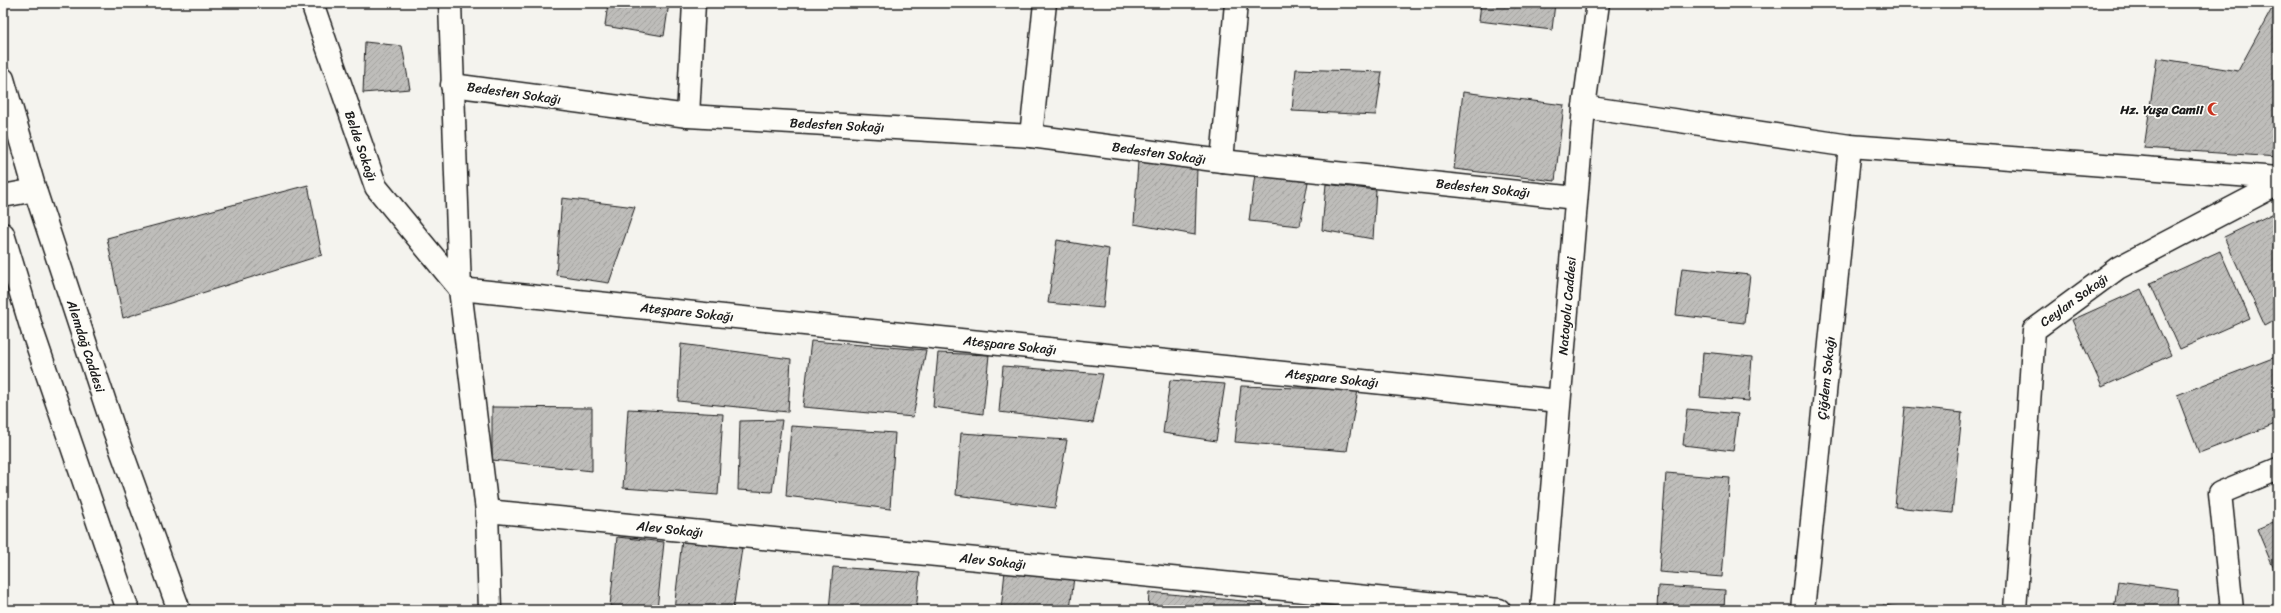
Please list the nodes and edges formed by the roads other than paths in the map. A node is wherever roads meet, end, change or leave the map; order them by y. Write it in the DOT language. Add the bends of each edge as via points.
graph roads {
  1 [pos="312,3"];
  2 [pos="450,3"];
  3 [pos="694,3"];
  4 [pos="1045,3"];
  5 [pos="1236,3"];
  6 [pos="1598,3"];
  7 [pos="3,79"];
  8 [pos="452,85"];
  9 [pos="1584,108"];
  10 [pos="688,116"];
  11 [pos="1031,136"];
  12 [pos="1850,146"];
  13 [pos="1222,161"];
  14 [pos="2278,178"];
  15 [pos="2278,184"];
  16 [pos="35,190"];
  17 [pos="3,196"];
  18 [pos="1576,198"];
  19 [pos="3,234"];
  20 [pos="460,289"];
  21 [pos="1559,401"];
  22 [pos="2278,469"];
  23 [pos="487,511"];
  24 [pos="128,610"];
  25 [pos="179,610"];
  26 [pos="490,610"];
  27 [pos="1499,610"];
  28 [pos="1542,610"];
  29 [pos="1803,610"];
  30 [pos="2015,610"];
  31 [pos="2232,610"];
  1 -- 20 [label="street, Belde Sokağı" via="376,187"];
  2 -- 8 [label="street"];
  3 -- 10 [label="street"];
  4 -- 11 [label="street"];
  5 -- 13 [label="street, Bedesten Sokağı"];
  6 -- 9 [label="street, Natoyolu Caddesi"];
  7 -- 16 [label="street, Alemdağ Caddesi"];
  8 -- 10 [label="street, Bedesten Sokağı"];
  8 -- 20 [label="street"];
  9 -- 12 [label="street"];
  9 -- 18 [label="street, Natoyolu Caddesi"];
  10 -- 11 [label="street, Bedesten Sokağı"];
  11 -- 13 [label="street, Bedesten Sokağı"];
  12 -- 14 [label="street"];
  12 -- 29 [label="street, Çiğdem Sokağı"];
  13 -- 18 [label="street, Bedesten Sokağı"];
  15 -- 30 [label="street, Ceylan Sokağı" via="2118,268 2034,330"];
  16 -- 17 [label="street"];
  16 -- 25 [label="street, Alemdağ Caddesi" via="115,433"];
  18 -- 21 [label="street, Natoyolu Caddesi"];
  19 -- 24 [label="street"];
  20 -- 21 [label="street, Ateşpare Sokağı"];
  20 -- 23 [label="street"];
  21 -- 28 [label="street, Natoyolu Caddesi"];
  22 -- 31 [label="street" via="2220,493"];
  23 -- 26 [label="street"];
  23 -- 27 [label="street, Alev Sokağı"];
}
